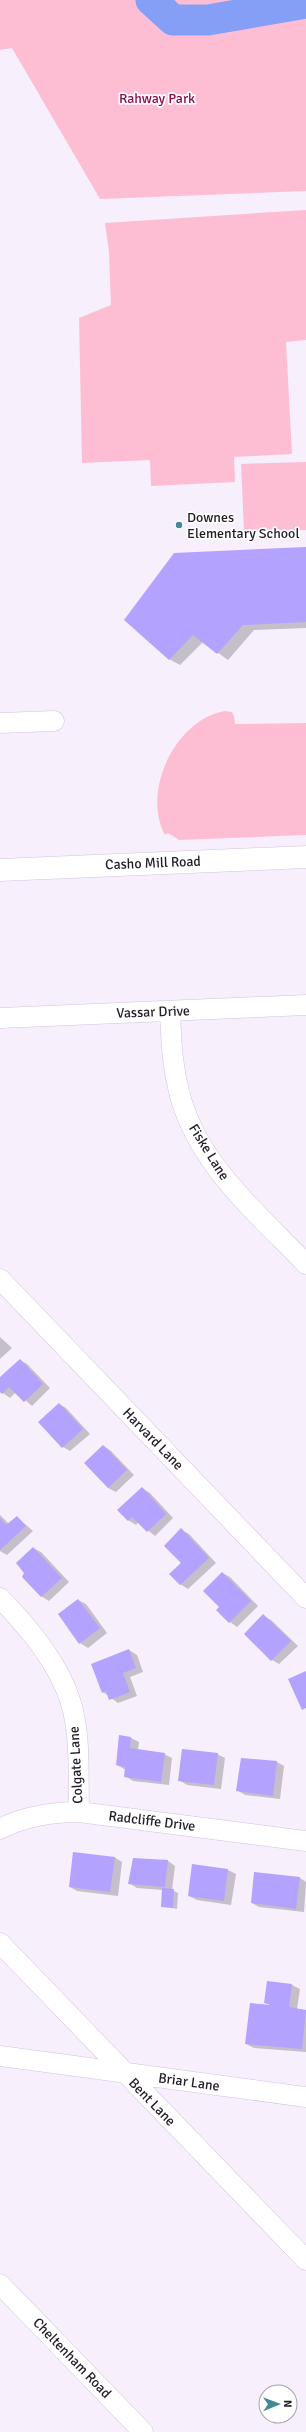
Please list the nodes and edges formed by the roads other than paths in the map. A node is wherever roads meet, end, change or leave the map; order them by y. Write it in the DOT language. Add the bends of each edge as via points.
graph roads {
  1 [pos="54,721"];
  2 [pos="0,723"];
  3 [pos="306,857"];
  4 [pos="0,870"];
  5 [pos="306,1005"];
  6 [pos="170,1011"];
  7 [pos="0,1018"];
  8 [pos="306,1264"];
  9 [pos="0,1279"];
  10 [pos="0,1598"];
  11 [pos="306,1598"];
  12 [pos="79,1812"];
  13 [pos="0,1829"];
  14 [pos="306,1841"];
  15 [pos="0,1943"];
  16 [pos="0,2056"];
  17 [pos="123,2073"];
  18 [pos="306,2097"];
  19 [pos="306,2260"];
  20 [pos="0,2284"];
  21 [pos="144,2432"];
  1 -- 2 [label="street"];
  3 -- 4 [label="street, Casho Mill Road"];
  5 -- 6 [label="street, Vassar Drive"];
  6 -- 7 [label="street, Vassar Drive"];
  6 -- 8 [label="street, Fiske Lane" via="178,1088 195,1133 228,1183"];
  9 -- 11 [label="street, Harvard Lane"];
  10 -- 12 [label="street, Colgate Lane" via="48,1654 71,1703 78,1750"];
  12 -- 13 [label="street, Radcliffe Drive" via="54,1812 32,1816"];
  12 -- 14 [label="street, Radcliffe Drive"];
  15 -- 17 [label="street, Bent Lane"];
  16 -- 17 [label="street, Briar Lane"];
  17 -- 18 [label="street, Briar Lane"];
  17 -- 19 [label="street, Bent Lane"];
  20 -- 21 [label="street, Cheltenham Road"];
}
